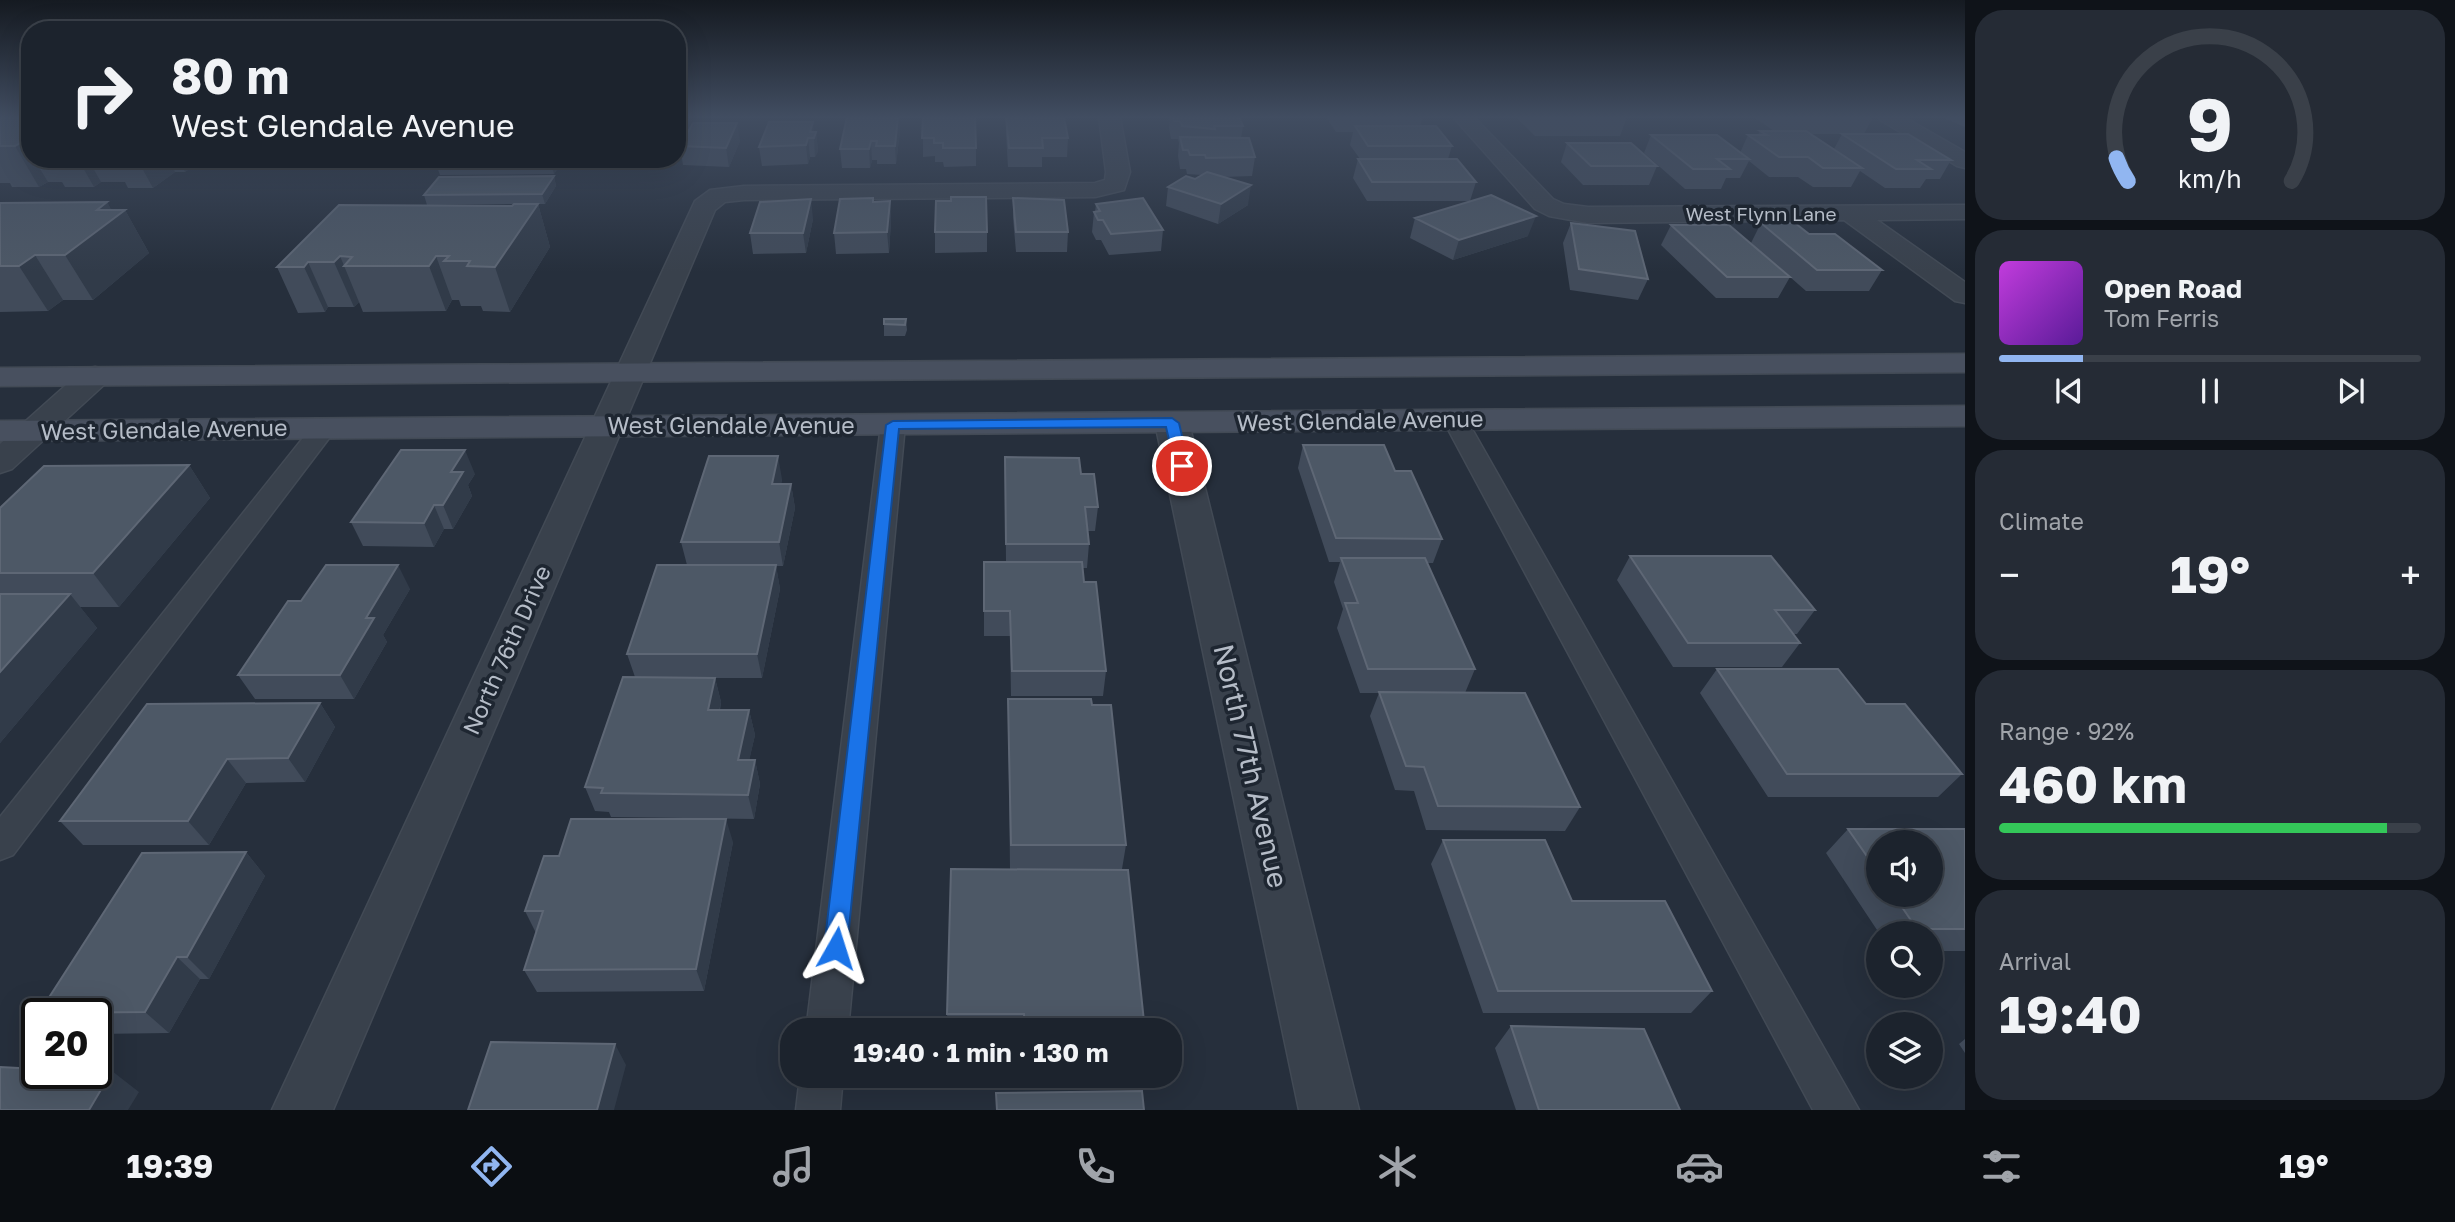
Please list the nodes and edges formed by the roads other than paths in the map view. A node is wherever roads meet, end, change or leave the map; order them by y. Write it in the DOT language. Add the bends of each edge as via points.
graph roads {
  1 [pos="1117,169"];
  2 [pos="1511,169"];
  3 [pos="1965,212"];
  4 [pos="1850,213"];
  5 [pos="1965,295"];
  6 [pos="1965,363"];
  7 [pos="633,371"];
  8 [pos="95,376"];
  9 [pos="0,377"];
  10 [pos="1965,416"];
  11 [pos="1455,420"];
  12 [pos="1172,423"];
  13 [pos="893,425"];
  14 [pos="607,427"];
  15 [pos="324,428"];
  16 [pos="34,431"];
  17 [pos="0,432"];
  18 [pos="0,462"];
  19 [pos="0,844"];
  20 [pos="828,1018"];
  21 [pos="821,1088"];
  22 [pos="302,1110"];
  23 [pos="818,1110"];
  24 [pos="1329,1110"];
  25 [pos="1838,1110"];
  1 -- 7 [label="street, North 76th Drive" via="1116,185 1095,190 719,195 704,206"];
  2 -- 4 [label="street, West Flynn Lane" via="1544,204 1588,215"];
  3 -- 4 [label="street, West Flynn Lane"];
  4 -- 5 [label="street"];
  6 -- 7 [label="main road"];
  7 -- 8 [label="main road"];
  7 -- 14 [label="street, North 76th Drive"];
  8 -- 9 [label="main road"];
  8 -- 16 [label="street"];
  10 -- 11 [label="main road, West Glendale Avenue"];
  11 -- 12 [label="main road, West Glendale Avenue"];
  11 -- 25 [label="lane"];
  12 -- 13 [label="main road, West Glendale Avenue"];
  12 -- 24 [label="street, North 77th Avenue"];
  13 -- 14 [label="main road, West Glendale Avenue"];
  13 -- 20 [label="lane"];
  14 -- 15 [label="main road, West Glendale Avenue"];
  14 -- 22 [label="street, North 76th Drive"];
  15 -- 16 [label="main road, West Glendale Avenue"];
  15 -- 19 [label="lane"];
  16 -- 17 [label="main road, West Glendale Avenue"];
  16 -- 18 [label="street"];
  21 -- 23 [label="lane"];
}
